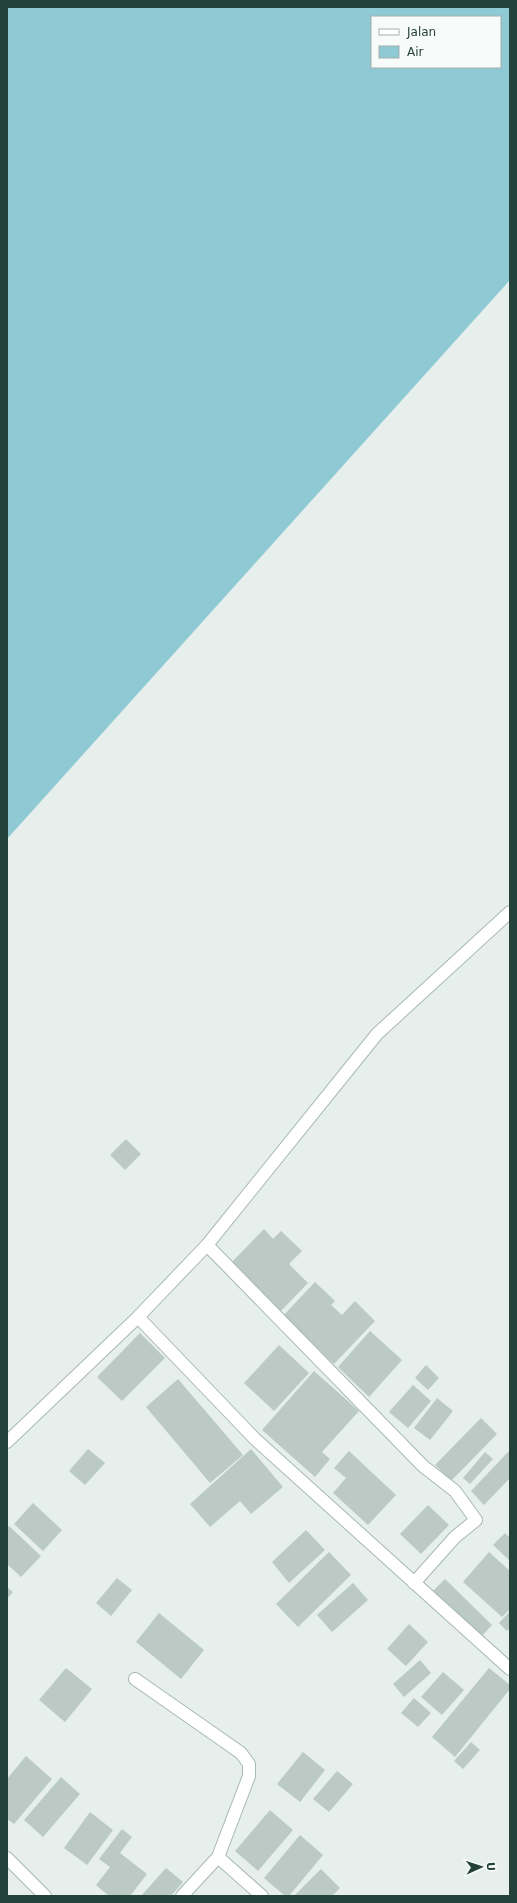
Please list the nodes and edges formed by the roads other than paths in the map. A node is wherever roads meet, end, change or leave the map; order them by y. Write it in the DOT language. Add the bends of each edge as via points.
graph roads {
  1 [pos="510,912"];
  2 [pos="207,1244"];
  3 [pos="138,1317"];
  4 [pos="7,1442"];
  5 [pos="414,1583"];
  6 [pos="510,1669"];
  7 [pos="135,1679"];
  8 [pos="218,1857"];
  9 [pos="7,1858"];
  10 [pos="45,1896"];
  11 [pos="182,1896"];
  12 [pos="262,1896"];
  1 -- 2 [label="street" via="377,1034"];
  2 -- 3 [label="street"];
  2 -- 5 [label="street" via="423,1466 455,1491 476,1520 455,1537"];
  3 -- 4 [label="street"];
  3 -- 5 [label="street" via="255,1439"];
  5 -- 6 [label="street"];
  7 -- 8 [label="street" via="241,1753 249,1764 249,1776"];
  8 -- 11 [label="street"];
  8 -- 12 [label="street"];
  9 -- 10 [label="street"];
}
